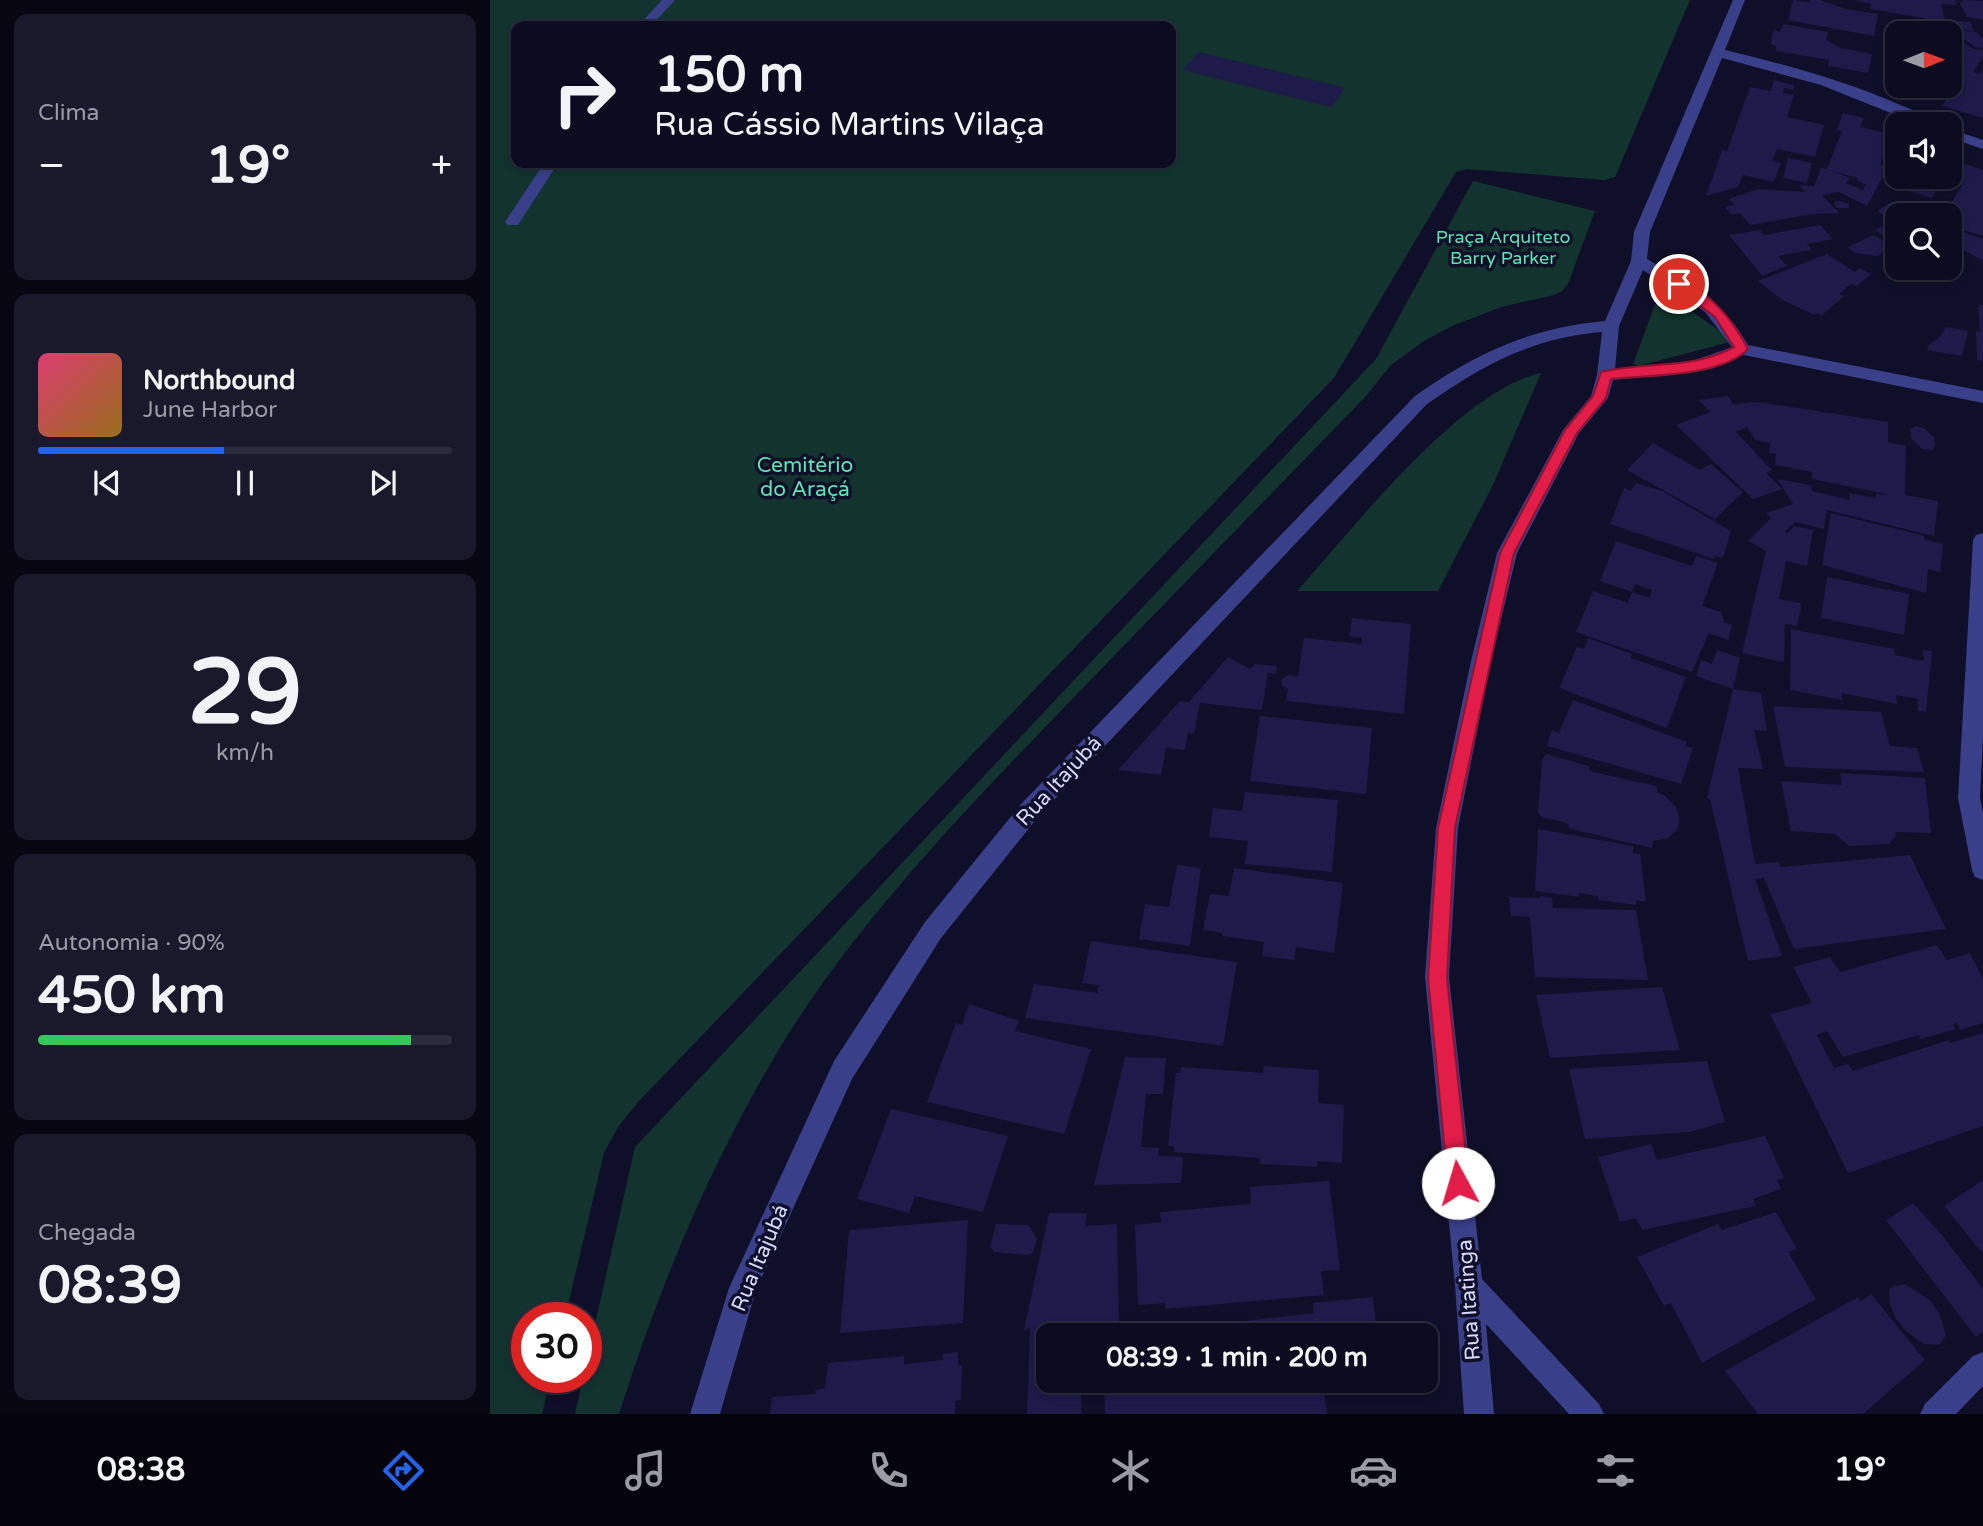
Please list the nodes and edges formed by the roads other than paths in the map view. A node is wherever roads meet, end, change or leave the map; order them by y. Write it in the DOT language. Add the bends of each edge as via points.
graph roads {
  1 [pos="669,0"];
  2 [pos="1739,0"];
  3 [pos="649,21"];
  4 [pos="1718,53"];
  5 [pos="1906,112"];
  6 [pos="1962,137"];
  7 [pos="1983,145"];
  8 [pos="548,168"];
  9 [pos="513,222"];
  10 [pos="1639,261"];
  11 [pos="1611,326"];
  12 [pos="1741,349"];
  13 [pos="1606,375"];
  14 [pos="1983,397"];
  15 [pos="1983,540"];
  16 [pos="1983,870"];
  17 [pos="1469,1285"];
  18 [pos="1983,1366"];
  19 [pos="705,1414"];
  20 [pos="1479,1414"];
  21 [pos="1589,1414"];
  22 [pos="1935,1414"];
  1 -- 3 [label="street"];
  2 -- 4 [label="street, Rua Itatinga"];
  4 -- 5 [label="street" via="1827,81"];
  4 -- 10 [label="street, Rua Itatinga" via="1642,232"];
  6 -- 7 [label="street"];
  8 -- 9 [label="street"];
  10 -- 11 [label="street, Rua Itatinga"];
  10 -- 12 [label="street" via="1720,314"];
  11 -- 13 [label="street, Rua Itatinga"];
  11 -- 19 [label="street, Rua Itajubá" via="1560,332 1506,351 1464,369 1421,400 1030,810 933,930 843,1070 743,1288"];
  12 -- 13 [label="street" via="1720,361 1697,366"];
  12 -- 14 [label="street"];
  13 -- 17 [label="street, Rua Itatinga" via="1599,398 1572,430 1507,553 1447,828 1437,978"];
  15 -- 16 [label="street" via="1969,797"];
  17 -- 20 [label="street, Rua Itatinga"];
  17 -- 21 [label="street"];
  18 -- 22 [label="street"];
}
